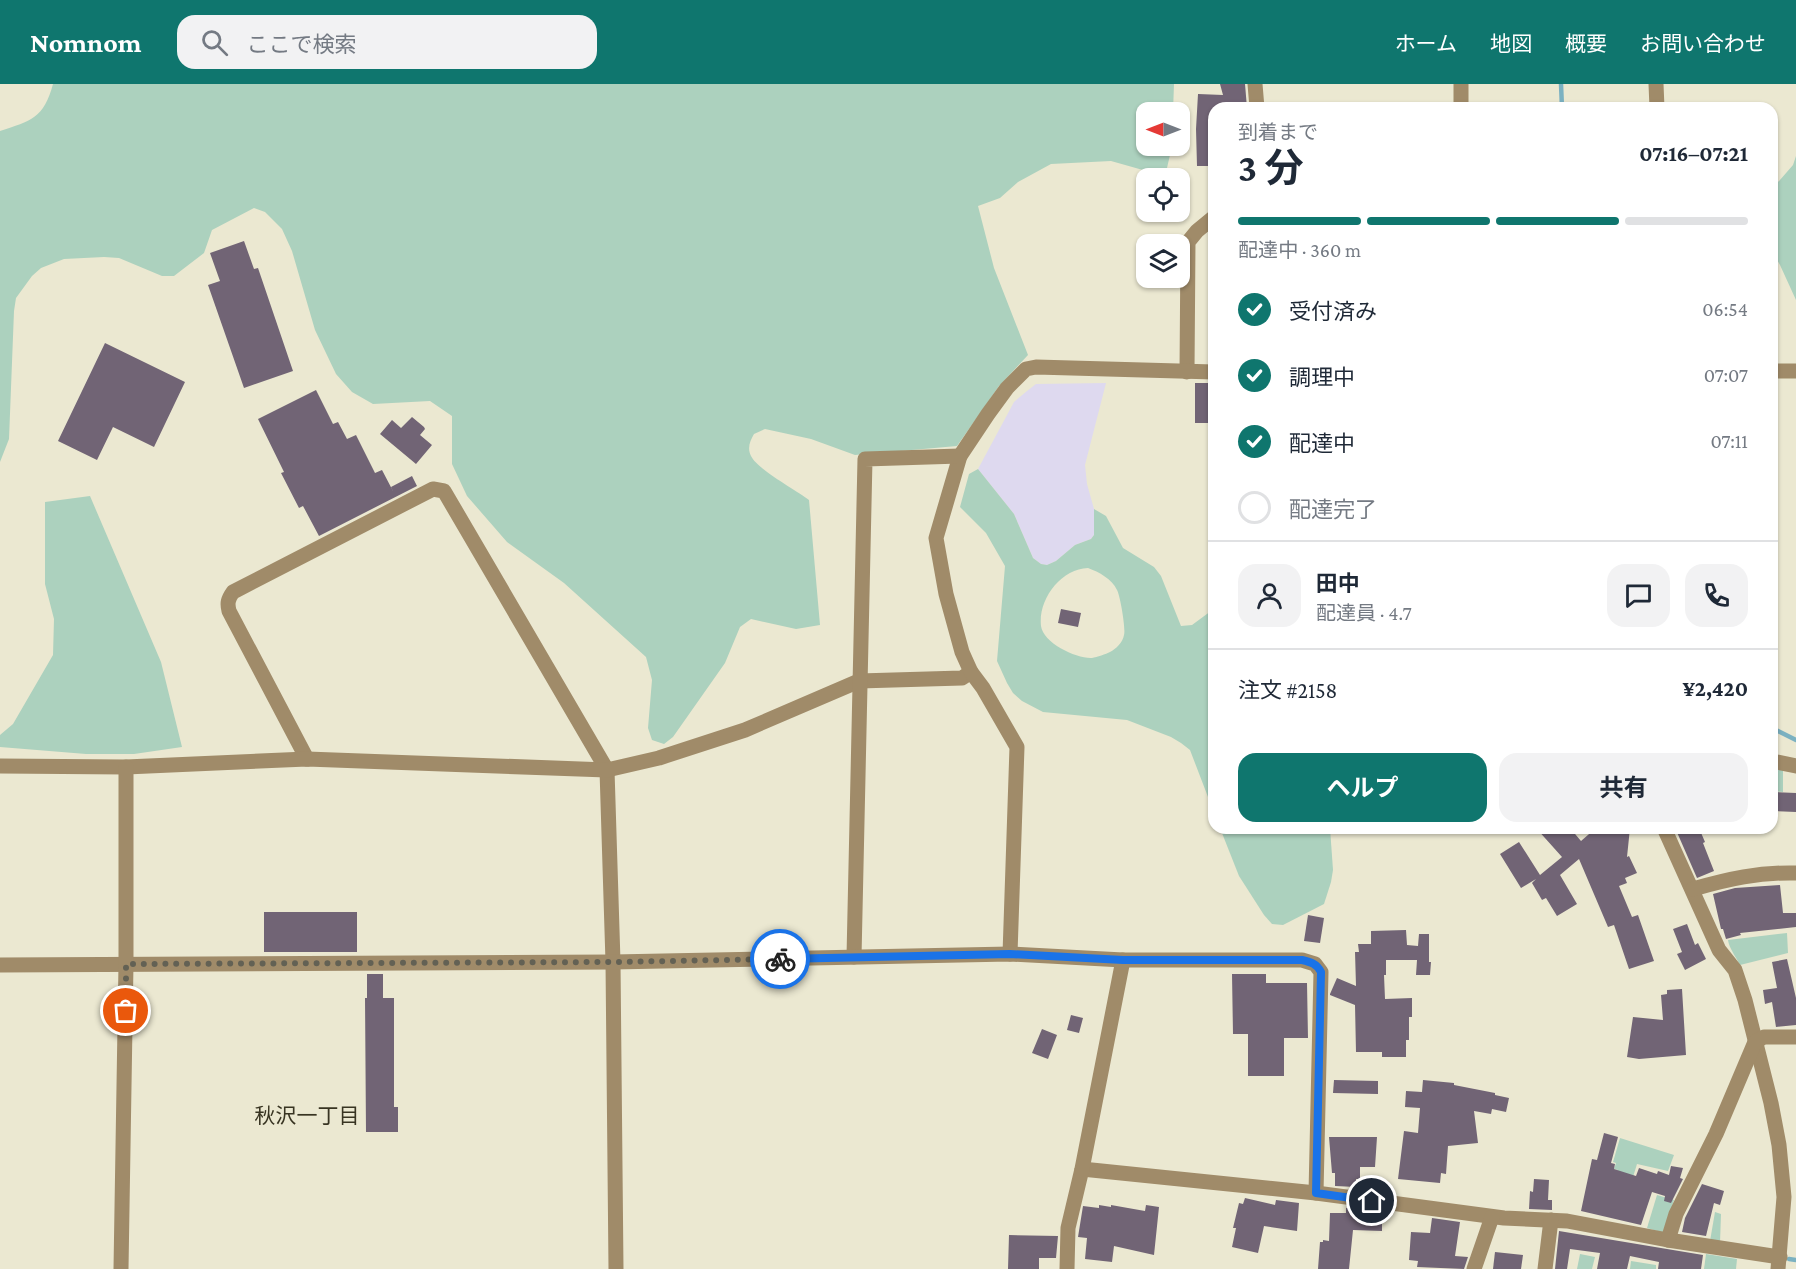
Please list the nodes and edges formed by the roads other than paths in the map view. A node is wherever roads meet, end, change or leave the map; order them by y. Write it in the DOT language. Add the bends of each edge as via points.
graph roads {
  1 [pos="1256,84"];
  2 [pos="1461,84"];
  3 [pos="1656,84"];
  4 [pos="1257,102"];
  5 [pos="1461,102"];
  6 [pos="1657,102"];
  7 [pos="1208,222"];
  8 [pos="1778,371"];
  9 [pos="1796,371"];
  10 [pos="1186,372"];
  11 [pos="1208,372"];
  12 [pos="960,456"];
  13 [pos="971,672"];
  14 [pos="859,681"];
  15 [pos="307,759"];
  16 [pos="1778,762"];
  17 [pos="0,766"];
  18 [pos="1796,766"];
  19 [pos="126,767"];
  20 [pos="607,770"];
  21 [pos="1667,834"];
  22 [pos="1796,873"];
  23 [pos="1693,889"];
  24 [pos="1010,954"];
  25 [pos="854,957"];
  26 [pos="1123,960"];
  27 [pos="614,962"];
  28 [pos="126,964"];
  29 [pos="0,965"];
  30 [pos="1796,1037"];
  31 [pos="1755,1042"];
  32 [pos="1082,1169"];
  33 [pos="1316,1193"];
  34 [pos="1492,1217"];
  35 [pos="1551,1220"];
  36 [pos="1668,1240"];
  37 [pos="1779,1263"];
  38 [pos="121,1269"];
  39 [pos="616,1269"];
  40 [pos="1067,1269"];
  41 [pos="1474,1269"];
  42 [pos="1545,1269"];
  1 -- 4 [label="street"];
  2 -- 5 [label="street"];
  3 -- 6 [label="street"];
  7 -- 10 [label="street" via="1188,242"];
  8 -- 9 [label="street"];
  10 -- 11 [label="street"];
  10 -- 12 [label="street" via="1026,369 1007,388"];
  12 -- 13 [label="street" via="936,538 946,594"];
  12 -- 14 [label="street" via="865,459"];
  13 -- 14 [label="street" via="962,678"];
  13 -- 24 [label="street" via="1017,747"];
  14 -- 20 [label="street" via="745,730"];
  14 -- 25 [label="street"];
  15 -- 19 [label="street"];
  15 -- 20 [label="street"];
  15 -- 20 [label="street" via="229,611 229,598 232,592 438,489 444,491"];
  16 -- 18 [label="street"];
  17 -- 19 [label="street"];
  19 -- 28 [label="street"];
  20 -- 27 [label="street"];
  21 -- 23 [label="street"];
  22 -- 23 [label="street" via="1762,873"];
  23 -- 31 [label="street" via="1719,950 1735,970"];
  24 -- 25 [label="street"];
  24 -- 26 [label="street"];
  25 -- 27 [label="street"];
  26 -- 32 [label="street"];
  26 -- 33 [label="street" via="1302,960 1319,968"];
  27 -- 28 [label="street"];
  27 -- 39 [label="street"];
  28 -- 29 [label="street"];
  28 -- 38 [label="street"];
  30 -- 31 [label="street" via="1764,1037"];
  31 -- 36 [label="street" via="1676,1214"];
  31 -- 37 [label="street" via="1779,1145 1784,1197"];
  32 -- 33 [label="street"];
  32 -- 40 [label="street" via="1068,1228"];
  33 -- 34 [label="street"];
  34 -- 35 [label="street"];
  34 -- 41 [label="street"];
  35 -- 36 [label="street"];
  35 -- 42 [label="street"];
  36 -- 37 [label="street"];
}
